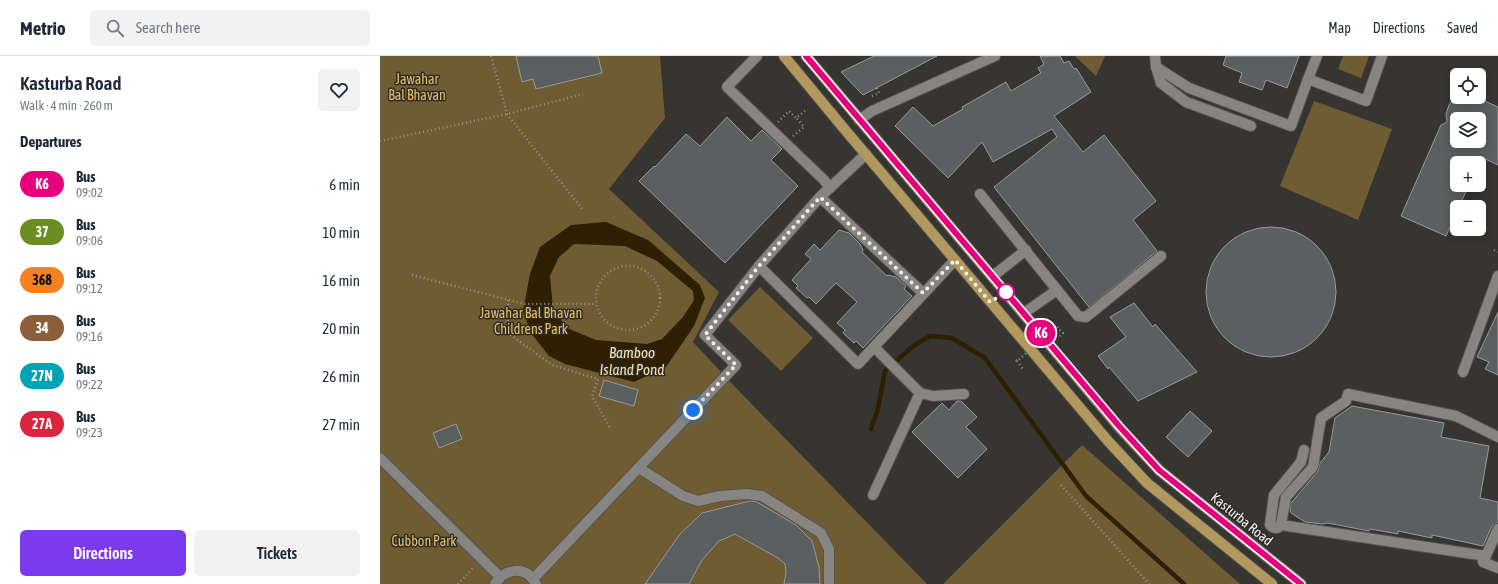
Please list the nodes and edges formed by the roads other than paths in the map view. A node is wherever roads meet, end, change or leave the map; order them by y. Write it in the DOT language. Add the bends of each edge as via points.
graph roads {
  1 [pos="757,56"];
  2 [pos="784,56"];
  3 [pos="806,56"];
  4 [pos="995,56"];
  5 [pos="1155,56"];
  6 [pos="1317,56"];
  7 [pos="1382,56"];
  8 [pos="1156,67"];
  9 [pos="1308,79"];
  10 [pos="859,120"];
  11 [pos="1251,126"];
  12 [pos="866,154"];
  13 [pos="830,188"];
  14 [pos="980,194"];
  15 [pos="820,197"];
  16 [pos="1026,250"];
  17 [pos="1161,256"];
  18 [pos="955,260"];
  19 [pos="759,266"];
  20 [pos="993,276"];
  21 [pos="1498,276"];
  22 [pos="1057,290"];
  23 [pos="923,293"];
  24 [pos="1024,313"];
  25 [pos="874,347"];
  26 [pos="1463,372"];
  27 [pos="920,393"];
  28 [pos="964,394"];
  29 [pos="1498,437"];
  30 [pos="1304,450"];
  31 [pos="380,458"];
  32 [pos="639,468"];
  33 [pos="873,494"];
  34 [pos="1282,525"];
  35 [pos="1498,529"];
  36 [pos="1486,556"];
  37 [pos="1498,568"];
  38 [pos="497,580"];
  39 [pos="535,582"];
  40 [pos="829,584"];
  41 [pos="1272,584"];
  42 [pos="1301,584"];
  1 -- 13 [label="street" via="727,87"];
  2 -- 12 [label="main road"];
  3 -- 10 [label="main road, Kasturba Road"];
  4 -- 10 [label="street" via="872,111"];
  5 -- 8 [label="street"];
  6 -- 9 [label="street"];
  7 -- 9 [label="street" via="1366,100"];
  8 -- 9 [label="street" via="1189,88 1291,126"];
  8 -- 11 [label="street" via="1161,83 1186,102"];
  10 -- 20 [label="main road, Kasturba Road"];
  12 -- 13 [label="street"];
  12 -- 18 [label="main road"];
  13 -- 15 [label="street"];
  14 -- 16 [label="street"];
  15 -- 19 [label="street"];
  15 -- 23 [label="street"];
  16 -- 20 [label="street"];
  16 -- 22 [label="street"];
  17 -- 22 [label="street" via="1086,318 1078,316"];
  18 -- 23 [label="street"];
  18 -- 41 [label="main road" via="1108,441 1147,483"];
  19 -- 25 [label="street" via="858,364"];
  19 -- 32 [label="street" via="705,335 736,365"];
  20 -- 24 [label="main road, Kasturba Road"];
  21 -- 26 [label="street"];
  22 -- 24 [label="street"];
  23 -- 25 [label="street"];
  24 -- 42 [label="main road, Kasturba Road" via="1159,470"];
  25 -- 27 [label="street"];
  27 -- 28 [label="street" via="934,396"];
  27 -- 33 [label="street"];
  29 -- 34 [label="street" via="1456,416 1348,394 1346,401 1322,418 1313,467 1286,497"];
  30 -- 34 [label="street" via="1301,462 1274,495 1270,525 1274,528"];
  31 -- 38 [label="street"];
  32 -- 39 [label="street"];
  32 -- 40 [label="street" via="683,496 698,501 720,496 762,496 821,533 829,549"];
  34 -- 36 [label="street"];
  35 -- 36 [label="street"];
  36 -- 37 [label="street" via="1483,562"];
  38 -- 39 [label="street" via="507,572 516,570 524,572"];
}
